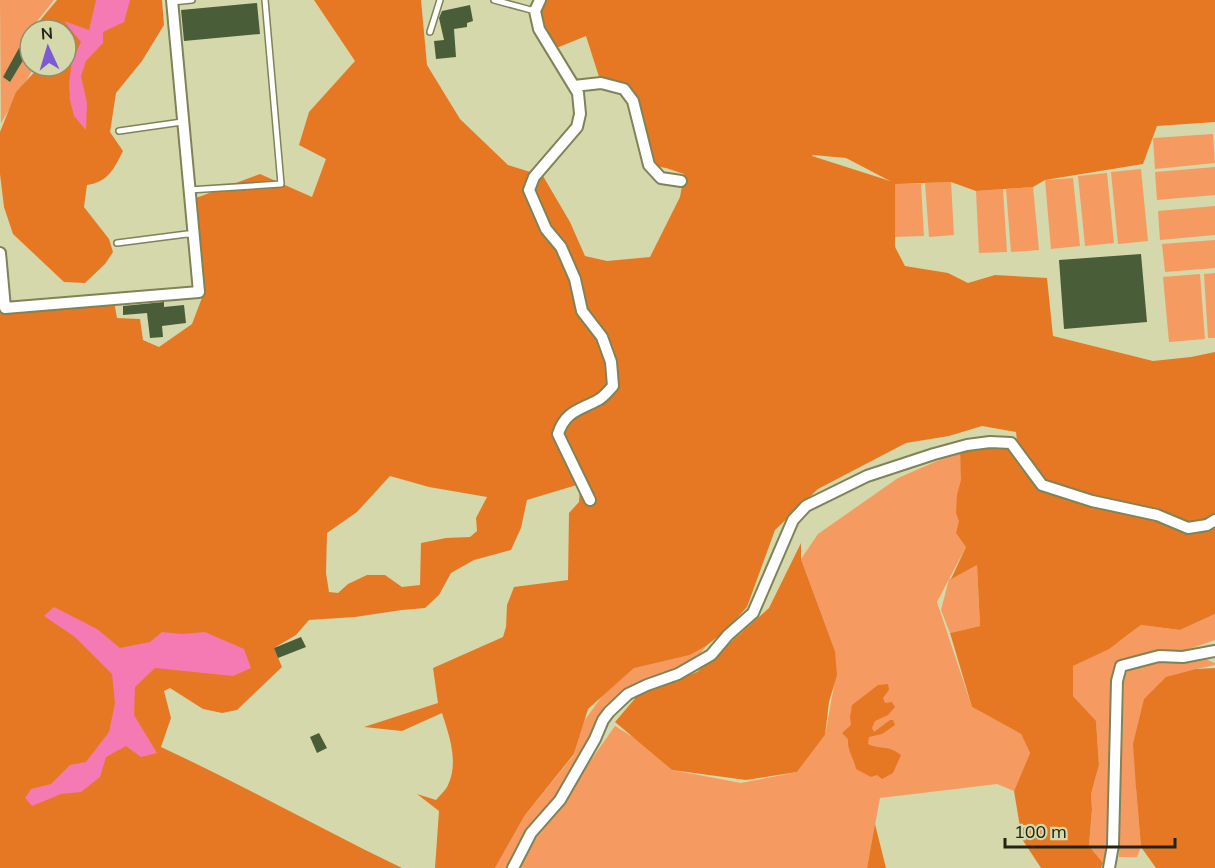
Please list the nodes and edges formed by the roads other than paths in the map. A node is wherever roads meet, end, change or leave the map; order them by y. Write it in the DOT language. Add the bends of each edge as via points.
graph roads {
  1 [pos="192,0"];
  2 [pos="266,0"];
  3 [pos="440,0"];
  4 [pos="494,0"];
  5 [pos="540,0"];
  6 [pos="172,1"];
  7 [pos="535,11"];
  8 [pos="430,32"];
  9 [pos="574,86"];
  10 [pos="182,122"];
  11 [pos="119,131"];
  12 [pos="681,181"];
  13 [pos="189,190"];
  14 [pos="194,235"];
  15 [pos="117,243"];
  16 [pos="0,253"];
  17 [pos="590,500"];
  18 [pos="1215,520"];
  19 [pos="1215,651"];
  20 [pos="513,868"];
  21 [pos="1109,868"];
  1 -- 6 [label="lane"];
  2 -- 13 [label="lane" via="280,183"];
  3 -- 8 [label="lane"];
  4 -- 7 [label="lane"];
  5 -- 7 [label="street"];
  6 -- 10 [label="street"];
  7 -- 9 [label="street" via="539,29"];
  9 -- 12 [label="street" via="601,83 624,89 633,101 649,165 661,177"];
  9 -- 17 [label="street" via="578,93 578,127 534,177 529,190 546,229 561,247 575,279 582,311 602,337 611,362 613,386 601,399 574,410 561,423 558,434"];
  10 -- 11 [label="lane"];
  10 -- 13 [label="street"];
  13 -- 14 [label="street"];
  14 -- 15 [label="lane"];
  14 -- 16 [label="street" via="199,292 5,308"];
  18 -- 20 [label="street" via="1188,528 1157,515 1042,485 1011,443 990,442 967,445 867,476 806,506 794,520 753,613 711,655 678,674 628,694 609,712 560,800 531,833"];
  19 -- 21 [label="street" via="1183,657 1160,656 1121,666 1117,681 1113,845"];
}
